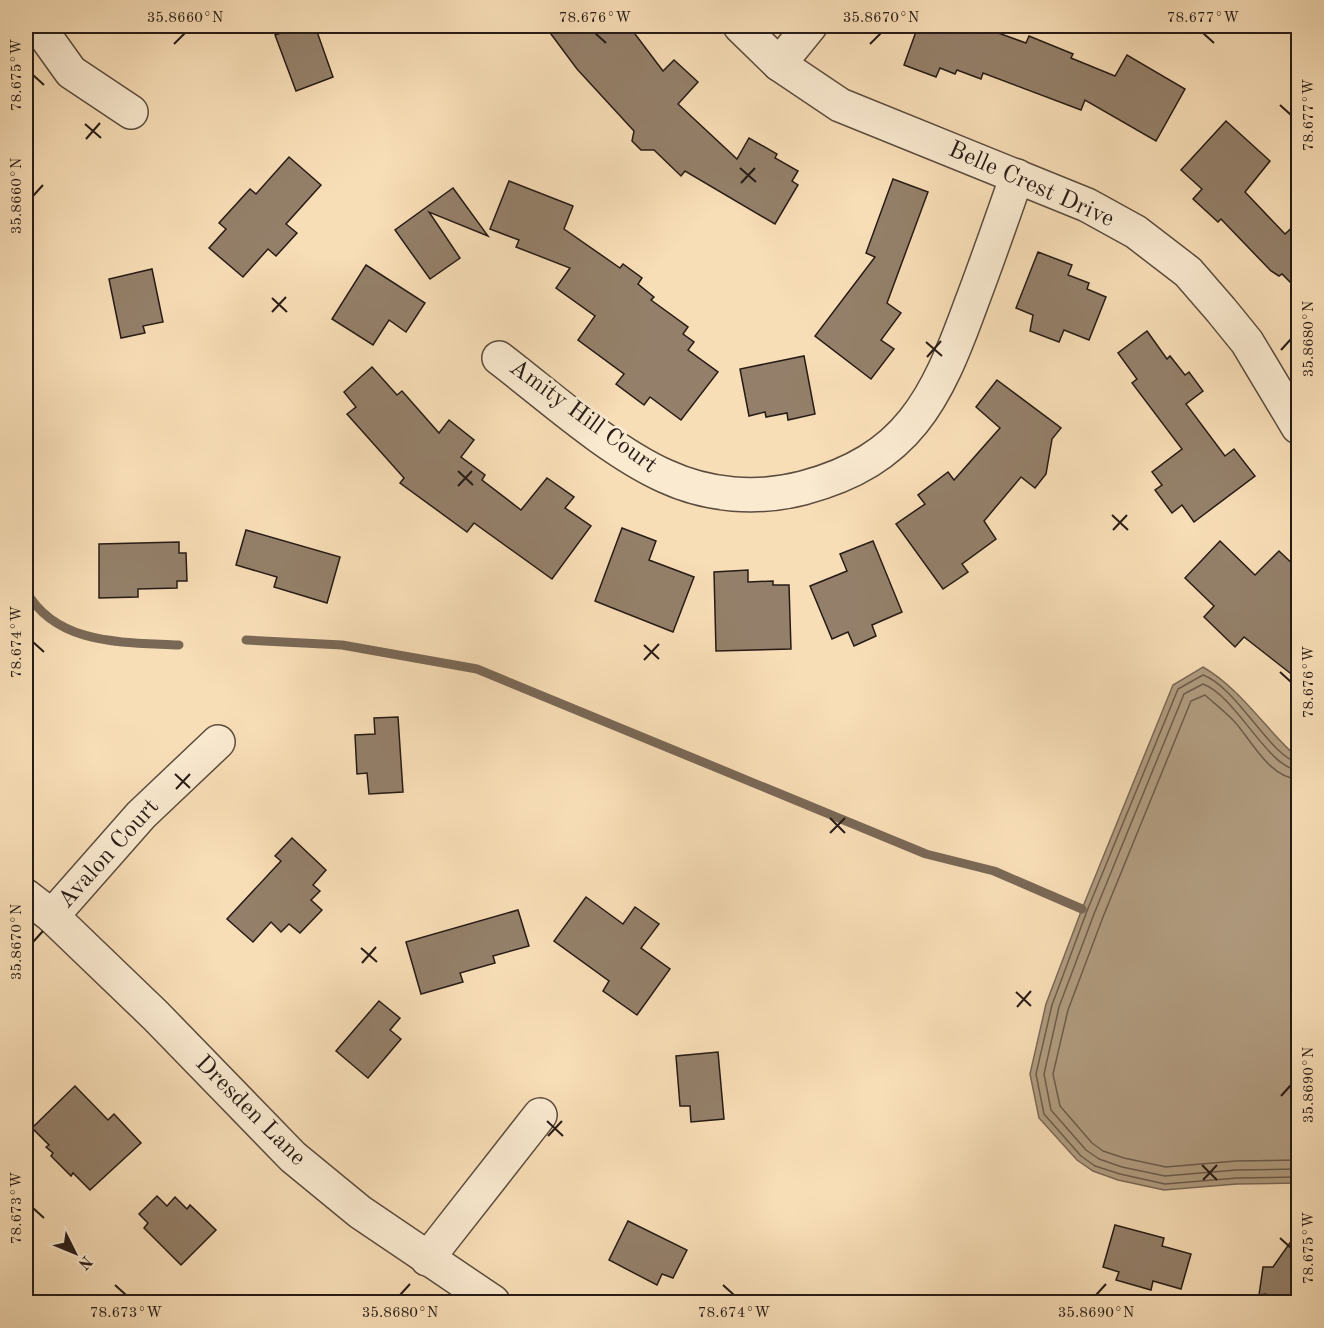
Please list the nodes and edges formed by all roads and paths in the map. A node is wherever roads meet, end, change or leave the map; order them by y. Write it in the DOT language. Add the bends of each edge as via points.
graph roads {
  1 [pos="38,26"];
  2 [pos="740,26"];
  3 [pos="810,26"];
  4 [pos="779,64"];
  5 [pos="131,111"];
  6 [pos="1017,176"];
  7 [pos="499,358"];
  8 [pos="1299,428"];
  9 [pos="218,742"];
  10 [pos="26,896"];
  11 [pos="52,916"];
  12 [pos="540,1115"];
  13 [pos="428,1259"];
  14 [pos="493,1302"];
  1 -- 5 [label="street" via="71,72"];
  2 -- 4 [label="street, Belle Crest Drive"];
  3 -- 4 [label="street"];
  4 -- 6 [label="street, Belle Crest Drive" via="840,105"];
  6 -- 7 [label="street, Amity Hill Court" via="951,360 934,394 890,447 861,467 826,482 751,496 691,486 630,458"];
  6 -- 8 [label="street, Belle Crest Drive" via="1136,232 1188,272 1247,342"];
  9 -- 11 [label="street, Avalon Court" via="141,815"];
  10 -- 11 [label="street, Dresden Lane"];
  11 -- 13 [label="street, Dresden Lane" via="293,1157 360,1212"];
  12 -- 13 [label="street"];
  13 -- 14 [label="street, Dresden Lane"];
}
